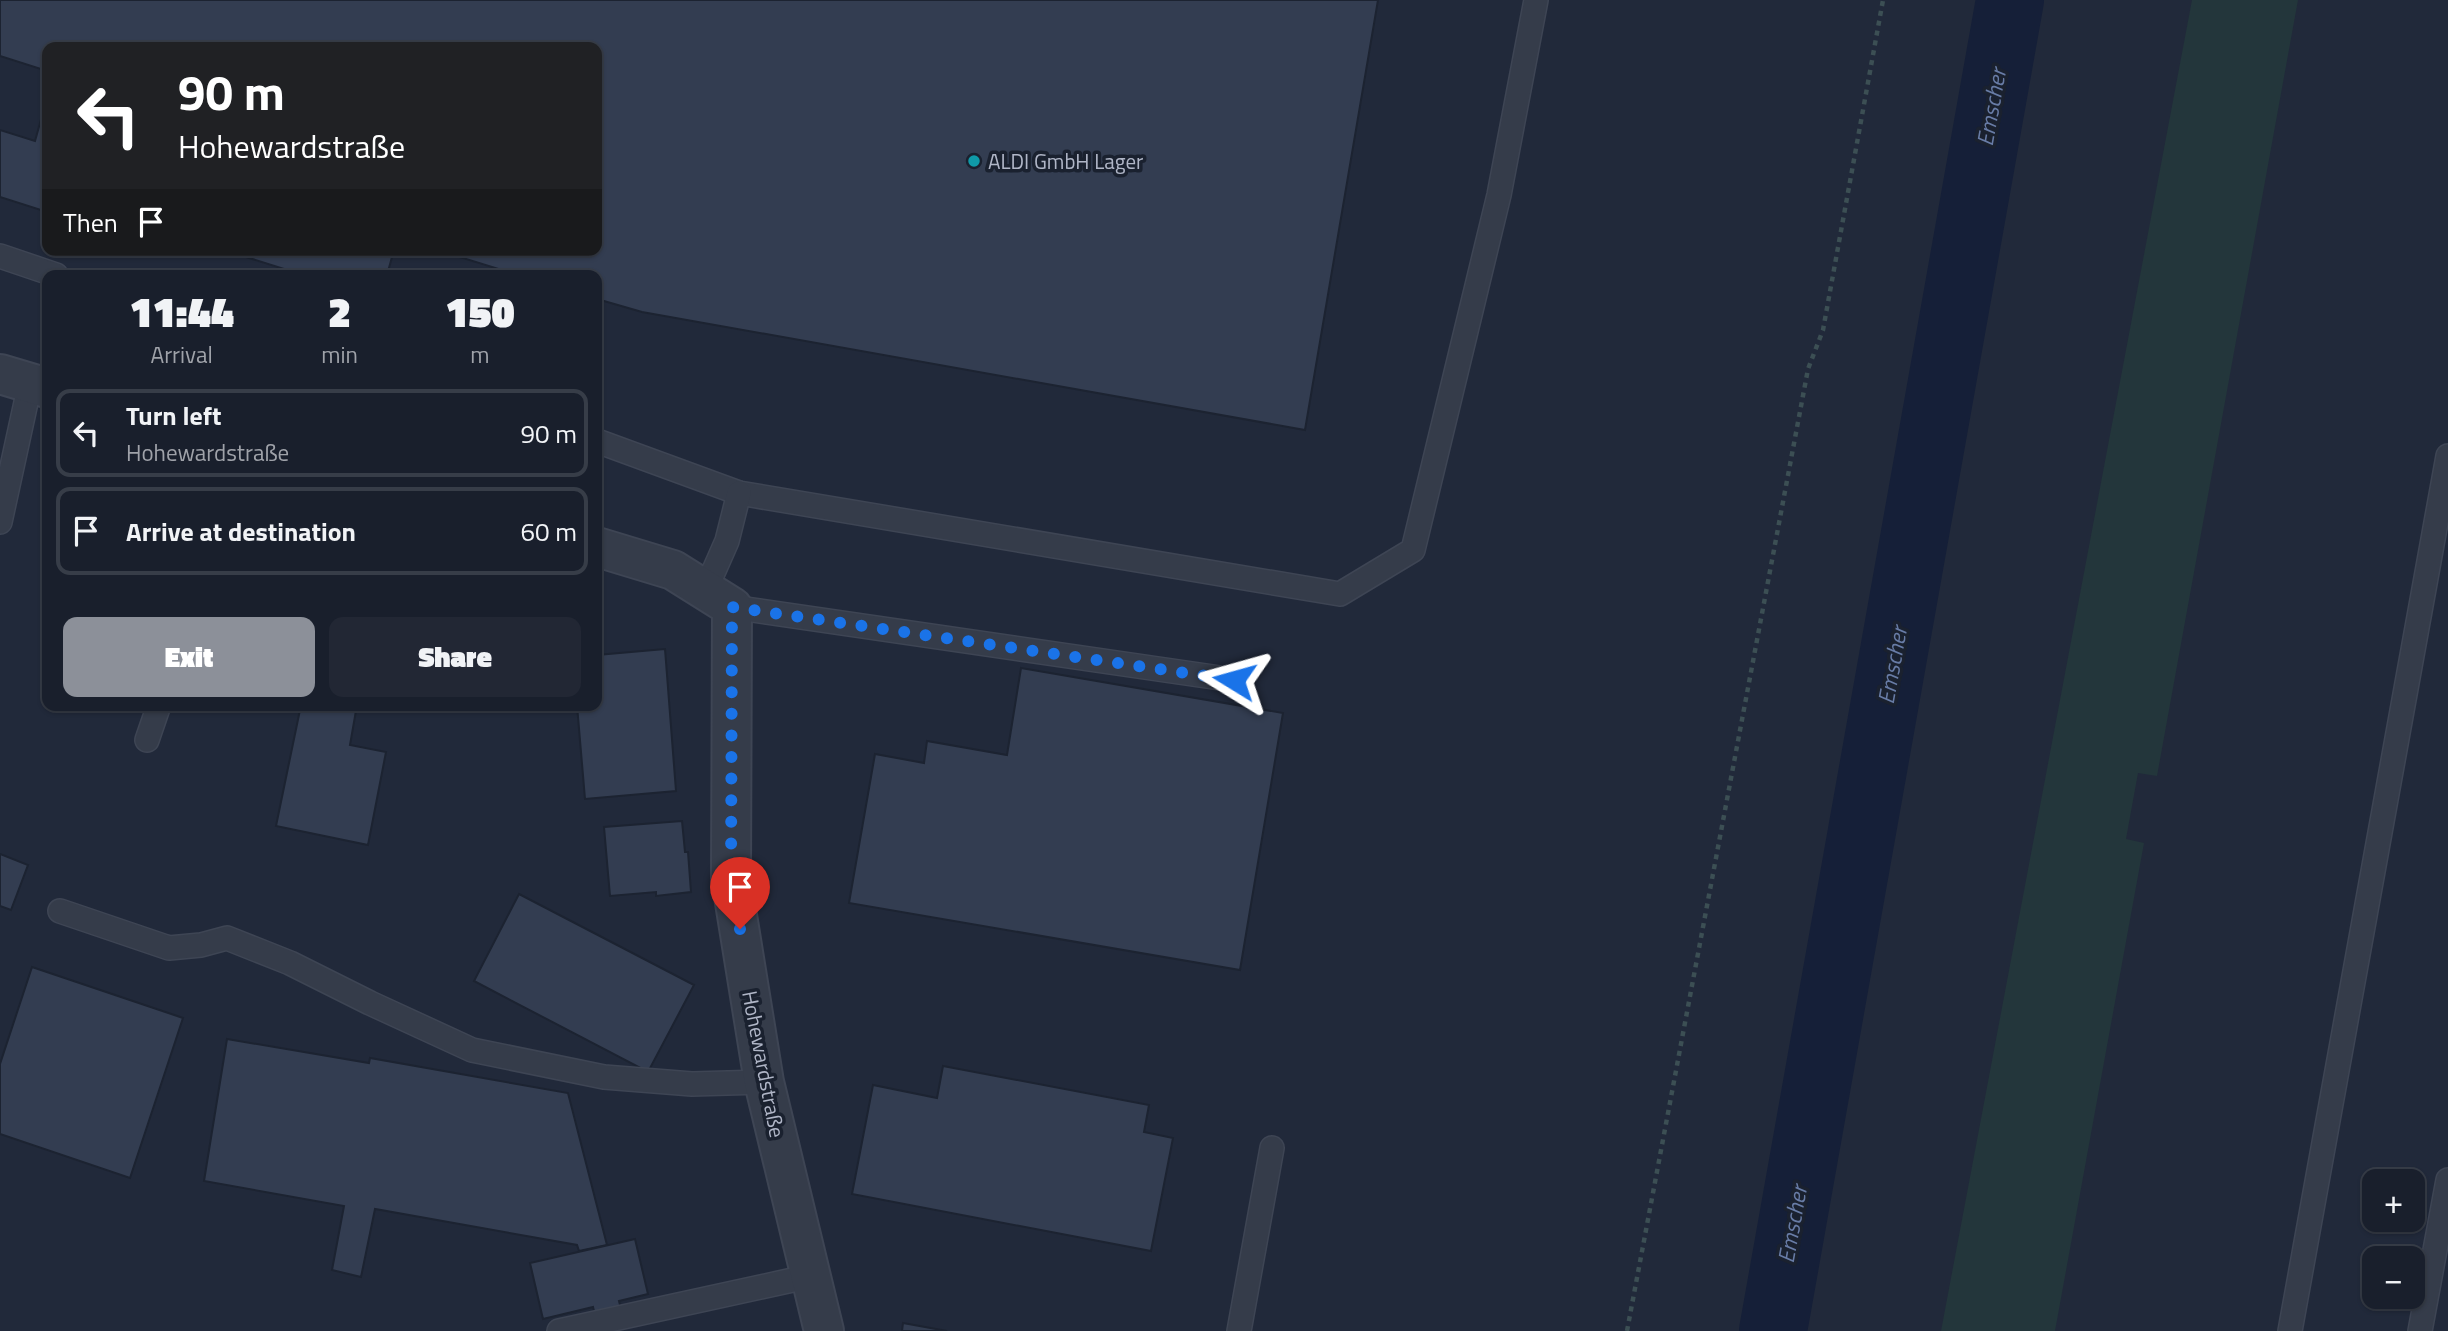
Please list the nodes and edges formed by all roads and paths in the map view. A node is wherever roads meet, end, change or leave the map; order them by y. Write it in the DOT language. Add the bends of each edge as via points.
graph roads {
  1 [pos="1536,0"];
  2 [pos="1883,0"];
  3 [pos="0,256"];
  4 [pos="42,270"];
  5 [pos="26,382"];
  6 [pos="602,443"];
  7 [pos="2448,456"];
  8 [pos="739,493"];
  9 [pos="0,522"];
  10 [pos="602,549"];
  11 [pos="718,599"];
  12 [pos="1234,680"];
  13 [pos="157,711"];
  14 [pos="147,740"];
  15 [pos="60,911"];
  16 [pos="764,1082"];
  17 [pos="1272,1148"];
  18 [pos="2448,1180"];
  19 [pos="811,1276"];
  20 [pos="559,1331"];
  21 [pos="824,1331"];
  22 [pos="1239,1331"];
  23 [pos="1627,1331"];
  24 [pos="2290,1331"];
  25 [pos="2420,1331"];
  1 -- 8 [label="lane" via="1499,195 1413,550 1340,594"];
  2 -- 23 [label="path" via="1823,330 1805,383"];
  3 -- 4 [label="lane"];
  5 -- 9 [label="lane"];
  6 -- 8 [label="lane"];
  7 -- 24 [label="lane"];
  8 -- 11 [label="lane"];
  10 -- 11 [label="street" via="673,570"];
  11 -- 12 [label="lane"];
  11 -- 16 [label="street, Hohewardstraße" via="731,878"];
  13 -- 14 [label="lane"];
  15 -- 16 [label="lane" via="170,948 227,938 472,1050 604,1077 692,1084"];
  16 -- 19 [label="street, Hohewardstraße"];
  17 -- 22 [label="lane"];
  18 -- 25 [label="lane"];
  19 -- 20 [label="lane"];
  19 -- 21 [label="street, Hohewardstraße"];
}
